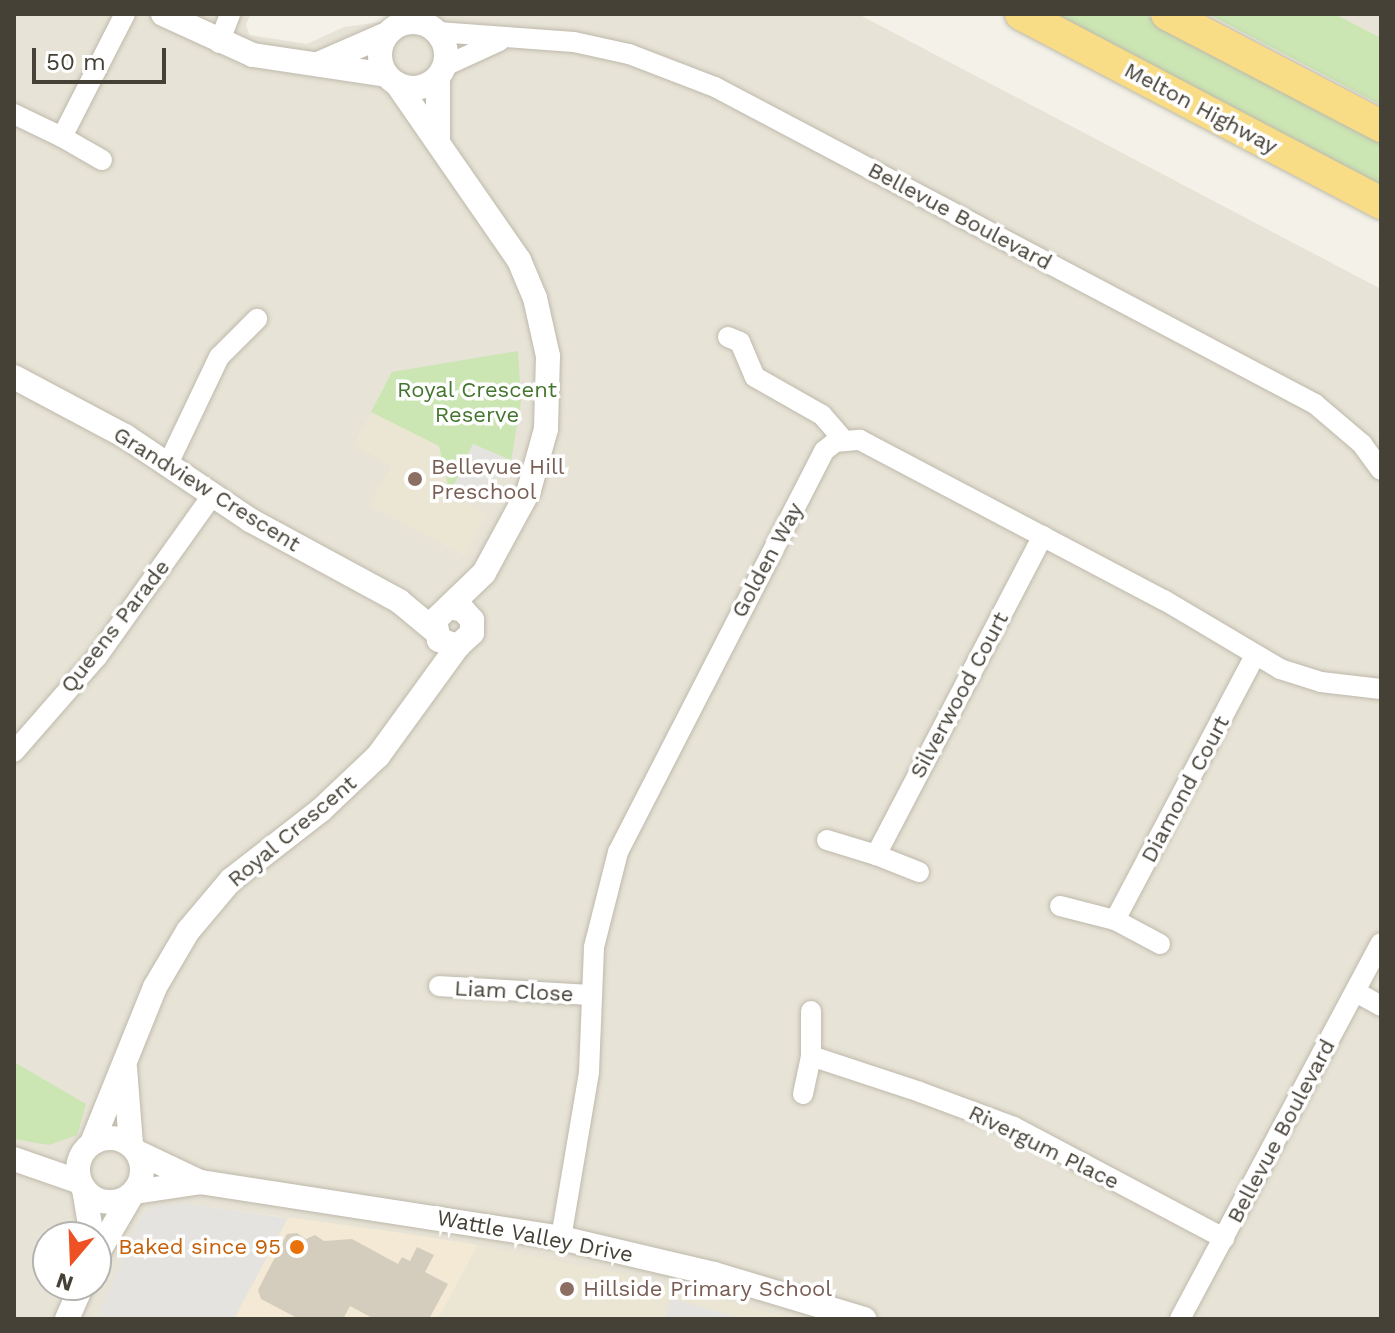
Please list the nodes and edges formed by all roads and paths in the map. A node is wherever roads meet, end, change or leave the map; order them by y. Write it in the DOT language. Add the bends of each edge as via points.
graph roads {
  1 [pos="125,14"];
  2 [pos="163,14"];
  3 [pos="230,14"];
  4 [pos="1021,14"];
  5 [pos="1167,14"];
  6 [pos="432,24"];
  7 [pos="391,26"];
  8 [pos="503,40"];
  9 [pos="219,43"];
  10 [pos="318,64"];
  11 [pos="441,72"];
  12 [pos="392,80"];
  13 [pos="14,114"];
  14 [pos="1381,126"];
  15 [pos="62,137"];
  16 [pos="438,142"];
  17 [pos="102,160"];
  18 [pos="1381,203"];
  19 [pos="257,319"];
  20 [pos="728,337"];
  21 [pos="14,377"];
  22 [pos="843,439"];
  23 [pos="168,464"];
  24 [pos="1381,470"];
  25 [pos="211,497"];
  26 [pos="1043,536"];
  27 [pos="484,573"];
  28 [pos="440,620"];
  29 [pos="472,620"];
  30 [pos="458,646"];
  31 [pos="1254,657"];
  32 [pos="1381,680"];
  33 [pos="427,685"];
  34 [pos="1356,685"];
  35 [pos="1381,689"];
  36 [pos="14,752"];
  37 [pos="827,840"];
  38 [pos="876,855"];
  39 [pos="919,872"];
  40 [pos="1060,906"];
  41 [pos="1115,920"];
  42 [pos="1381,943"];
  43 [pos="1160,944"];
  44 [pos="439,986"];
  45 [pos="1356,992"];
  46 [pos="589,995"];
  47 [pos="1381,1006"];
  48 [pos="811,1011"];
  49 [pos="811,1056"];
  50 [pos="125,1068"];
  51 [pos="803,1094"];
  52 [pos="90,1145"];
  53 [pos="134,1148"];
  54 [pos="21,1161"];
  55 [pos="200,1182"];
  56 [pos="82,1186"];
  57 [pos="133,1194"];
  58 [pos="89,1221"];
  59 [pos="112,1229"];
  60 [pos="561,1238"];
  61 [pos="1224,1238"];
  62 [pos="864,1319"];
  63 [pos="1180,1319"];
  1 -- 15 [label="street"];
  2 -- 9 [label="street"];
  3 -- 9 [label="street"];
  4 -- 18 [label="highway, Melton Highway"];
  5 -- 14 [label="highway"];
  6 -- 7 [label="street"];
  6 -- 8 [label="street, Bellevue Boulevard"];
  6 -- 11 [label="street" via="446,48"];
  7 -- 10 [label="street"];
  7 -- 12 [label="street" via="380,55"];
  8 -- 11 [label="street, Bellevue Boulevard"];
  8 -- 24 [label="street, Bellevue Boulevard" via="574,42 615,51 715,87 1315,404 1362,444"];
  9 -- 10 [label="street" via="253,55"];
  10 -- 12 [label="street"];
  11 -- 12 [label="street" via="419,88"];
  11 -- 16 [label="street"];
  12 -- 16 [label="street"];
  13 -- 15 [label="street"];
  15 -- 17 [label="street"];
  16 -- 27 [label="street" via="519,260 535,298 548,356 540,461"];
  19 -- 23 [label="street" via="219,357"];
  20 -- 22 [label="street" via="740,342 755,377 822,415"];
  21 -- 23 [label="street, Grandview Crescent"];
  22 -- 26 [label="street" via="860,440"];
  22 -- 46 [label="street, Golden Way" via="824,451 634,815 600,915"];
  23 -- 25 [label="street, Grandview Crescent"];
  25 -- 28 [label="street, Grandview Crescent"];
  25 -- 36 [label="street, Queens Parade" via="97,657"];
  26 -- 31 [label="street" via="1202,621"];
  26 -- 38 [label="street, Silverwood Court"];
  27 -- 28 [label="street"];
  27 -- 29 [label="street"];
  28 -- 29 [label="street" via="463,610"];
  28 -- 30 [label="street" via="444,644"];
  28 -- 33 [label="street, Royal Crescent"];
  29 -- 30 [label="street" via="472,633"];
  30 -- 33 [label="street, Royal Crescent"];
  31 -- 34 [label="street" via="1301,677"];
  31 -- 41 [label="street, Diamond Court"];
  32 -- 34 [label="street"];
  33 -- 50 [label="street, Royal Crescent" via="398,731 350,785 253,860 197,920 155,987"];
  34 -- 35 [label="street"];
  37 -- 38 [label="street"];
  38 -- 39 [label="street"];
  40 -- 41 [label="street"];
  41 -- 43 [label="street"];
  42 -- 45 [label="street, Bellevue Boulevard"];
  44 -- 46 [label="street, Liam Close"];
  45 -- 47 [label="street"];
  45 -- 61 [label="street, Bellevue Boulevard"];
  46 -- 60 [label="street, Golden Way" via="589,1072"];
  48 -- 49 [label="street"];
  49 -- 51 [label="street"];
  49 -- 61 [label="street, Rivergum Place" via="1014,1127"];
  50 -- 52 [label="street, Royal Crescent"];
  50 -- 53 [label="street, Royal Crescent"];
  52 -- 53 [label="street" via="112,1138"];
  52 -- 54 [label="street"];
  52 -- 56 [label="street" via="78,1164"];
  53 -- 55 [label="street, Wattle Valley Drive"];
  53 -- 57 [label="street" via="143,1172"];
  54 -- 56 [label="street"];
  55 -- 57 [label="street, Wattle Valley Drive"];
  55 -- 60 [label="street, Wattle Valley Drive"];
  56 -- 57 [label="street" via="111,1203"];
  56 -- 58 [label="street"];
  57 -- 59 [label="street"];
  60 -- 62 [label="street, Wattle Valley Drive" via="742,1281"];
  61 -- 63 [label="street, Bellevue Boulevard"];
}
